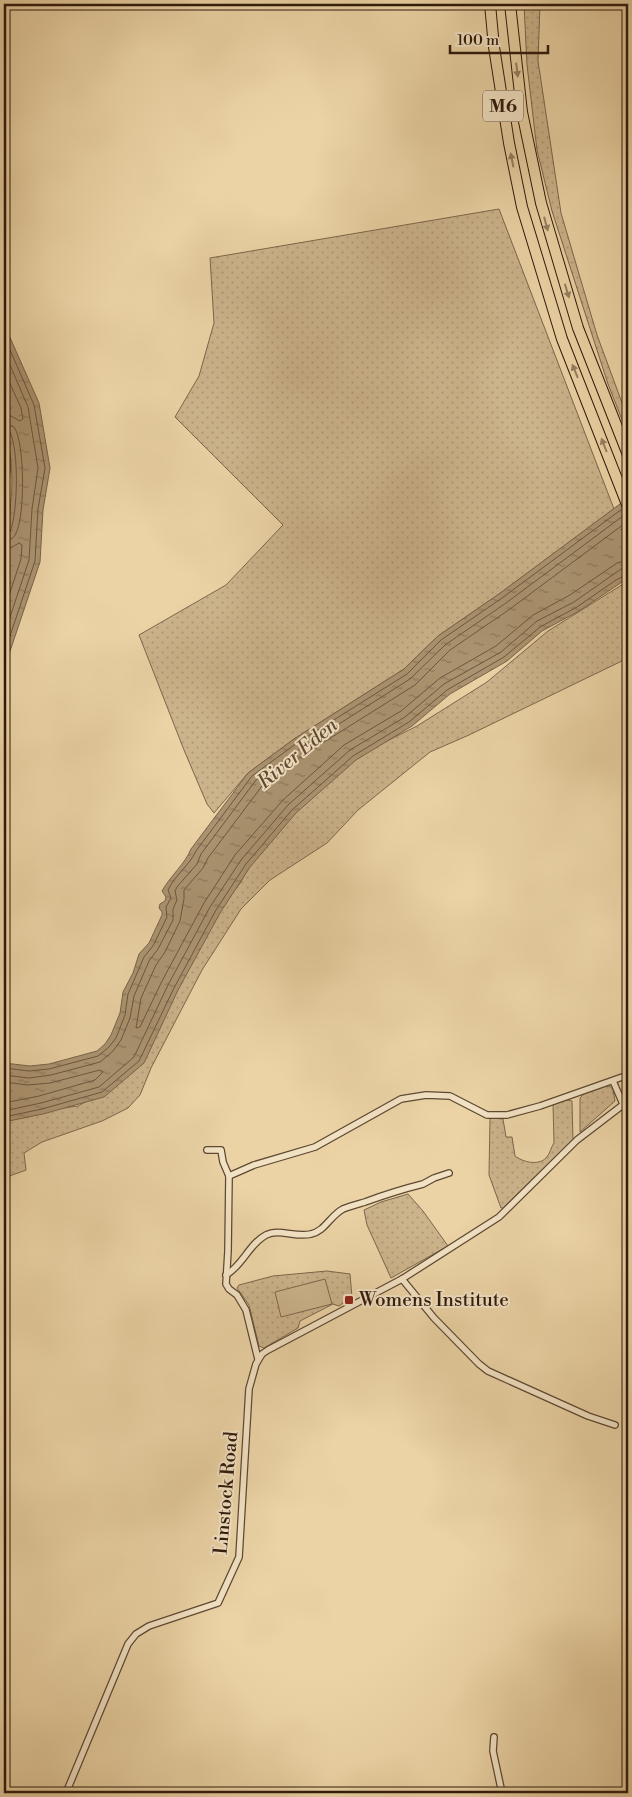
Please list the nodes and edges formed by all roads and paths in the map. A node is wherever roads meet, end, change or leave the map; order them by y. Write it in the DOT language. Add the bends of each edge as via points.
graph roads {
  1 [pos="490,4"];
  2 [pos="510,4"];
  3 [pos="628,455"];
  4 [pos="628,506"];
  5 [pos="628,1075"];
  6 [pos="613,1081"];
  7 [pos="626,1103"];
  8 [pos="207,1150"];
  9 [pos="449,1173"];
  10 [pos="229,1176"];
  11 [pos="226,1274"];
  12 [pos="402,1279"];
  13 [pos="258,1359"];
  14 [pos="615,1425"];
  15 [pos="494,1737"];
  16 [pos="66,1793"];
  17 [pos="502,1793"];
  4 -- 1 [label="highway, M6, one-way" via="562,339 533,248 509,142"];
  2 -- 3 [label="highway, M6, one-way" via="522,112 541,203 578,328"];
  5 -- 6 [label="street"];
  6 -- 7 [label="street"];
  6 -- 10 [label="street" via="507,1115 487,1114 450,1096 400,1099 315,1147"];
  7 -- 12 [label="street" via="577,1140 499,1217"];
  8 -- 10 [label="street" via="221,1150"];
  9 -- 11 [label="street" via="343,1210 323,1229 312,1234 268,1234 257,1240 241,1262"];
  10 -- 11 [label="street"];
  11 -- 13 [label="street" via="226,1284 246,1310"];
  12 -- 13 [label="street" via="268,1350"];
  12 -- 14 [label="street" via="434,1318 488,1371"];
  13 -- 16 [label="street, Linstock Road" via="249,1390 239,1557 218,1603 149,1626 128,1644"];
  15 -- 17 [label="street" via="493,1751"];
}
